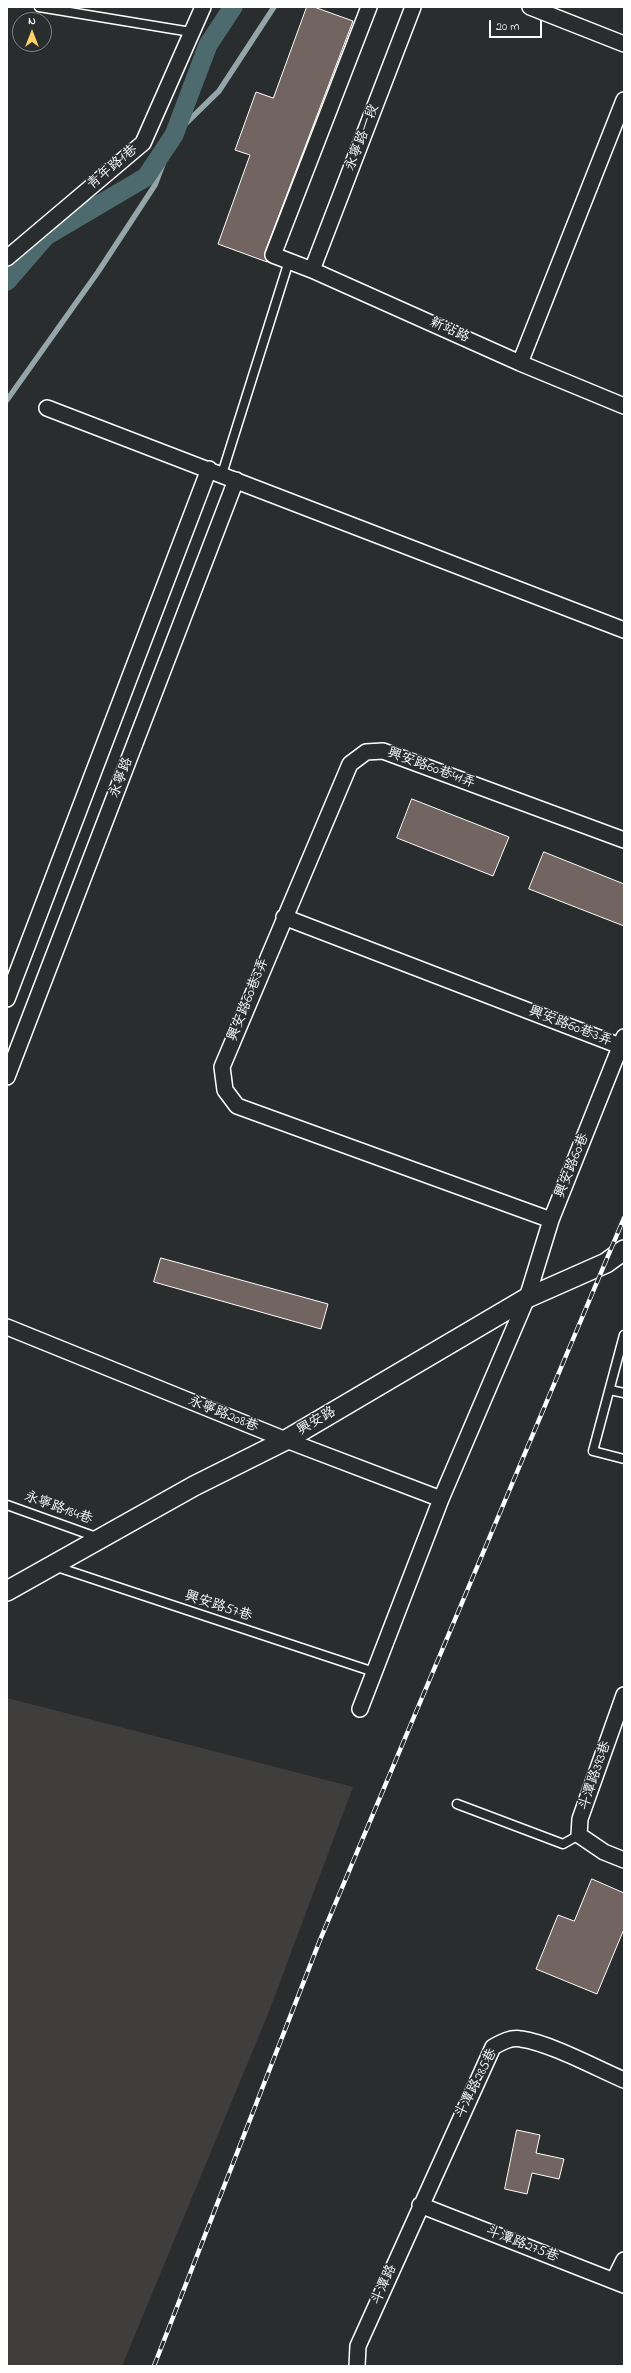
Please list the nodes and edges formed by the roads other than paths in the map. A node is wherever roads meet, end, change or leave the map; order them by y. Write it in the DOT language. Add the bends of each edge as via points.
graph roads {
  1 [pos="39,7"];
  2 [pos="203,7"];
  3 [pos="369,7"];
  4 [pos="413,7"];
  5 [pos="530,7"];
  6 [pos="191,32"];
  7 [pos="624,44"];
  8 [pos="624,100"];
  9 [pos="7,258"];
  10 [pos="290,261"];
  11 [pos="312,270"];
  12 [pos="520,362"];
  13 [pos="624,406"];
  14 [pos="47,408"];
  15 [pos="216,472"];
  16 [pos="236,480"];
  17 [pos="624,630"];
  18 [pos="624,840"];
  19 [pos="284,917"];
  20 [pos="7,999"];
  21 [pos="622,1042"];
  22 [pos="7,1077"];
  23 [pos="551,1220"];
  24 [pos="624,1250"];
  25 [pos="527,1298"];
  26 [pos="7,1327"];
  27 [pos="624,1335"];
  28 [pos="610,1390"];
  29 [pos="624,1393"];
  30 [pos="286,1440"];
  31 [pos="624,1459"];
  32 [pos="441,1499"];
  33 [pos="7,1505"];
  34 [pos="100,1538"];
  35 [pos="53,1566"];
  36 [pos="7,1591"];
  37 [pos="374,1672"];
  38 [pos="624,1695"];
  39 [pos="360,1708"];
  40 [pos="457,1804"];
  41 [pos="579,1835"];
  42 [pos="624,1860"];
  43 [pos="624,2080"];
  44 [pos="420,2205"];
  45 [pos="624,2260"];
  46 [pos="619,2283"];
  47 [pos="356,2366"];
  1 -- 6 [label="lane"];
  2 -- 6 [label="street, 青年路1巷"];
  3 -- 10 [label="street, 新站路" via="273,255"];
  4 -- 11 [label="street, 永寧路一段"];
  5 -- 7 [label="street"];
  6 -- 9 [label="street, 青年路1巷" via="143,143"];
  8 -- 12 [label="street"];
  10 -- 11 [label="street, 新站路"];
  10 -- 15 [label="lane"];
  11 -- 12 [label="street, 新站路"];
  12 -- 13 [label="street, 新站路"];
  14 -- 15 [label="street"];
  15 -- 16 [label="street"];
  15 -- 20 [label="street, 永寧路"];
  16 -- 17 [label="street"];
  16 -- 22 [label="street, 永寧路"];
  18 -- 19 [label="street, 興安路60巷41弄" via="383,751 366,752 350,764"];
  19 -- 21 [label="street, 興安路60巷3弄"];
  19 -- 23 [label="street, 興安路60巷3弄" via="222,1067 225,1090 237,1106"];
  21 -- 23 [label="street, 興安路60巷"];
  23 -- 25 [label="street, 興安路60巷"];
  24 -- 25 [label="street, 興安路" via="606,1263"];
  25 -- 30 [label="street, 興安路"];
  25 -- 32 [label="street, 興安路60巷"];
  26 -- 30 [label="street, 永寧路208巷"];
  27 -- 28 [label="lane"];
  28 -- 29 [label="lane"];
  28 -- 31 [label="lane" via="593,1451"];
  30 -- 32 [label="street, 永寧路208巷"];
  30 -- 34 [label="street, 興安路"];
  32 -- 37 [label="street, 興安路60巷"];
  33 -- 34 [label="lane, 永寧路184巷"];
  34 -- 35 [label="street, 興安路"];
  35 -- 36 [label="street, 興安路"];
  35 -- 37 [label="lane, 興安路57巷"];
  37 -- 39 [label="street, 興安路60巷"];
  38 -- 41 [label="street, 斗潭路393巷" via="580,1819"];
  40 -- 41 [label="lane" via="563,1844"];
  41 -- 42 [label="street" via="604,1852"];
  43 -- 44 [label="street, 斗潭路285巷" via="521,2038 505,2040 493,2047"];
  44 -- 46 [label="street, 斗潭路275巷"];
  44 -- 47 [label="street, 斗潭路" via="358,2346"];
  45 -- 46 [label="street"];
}
